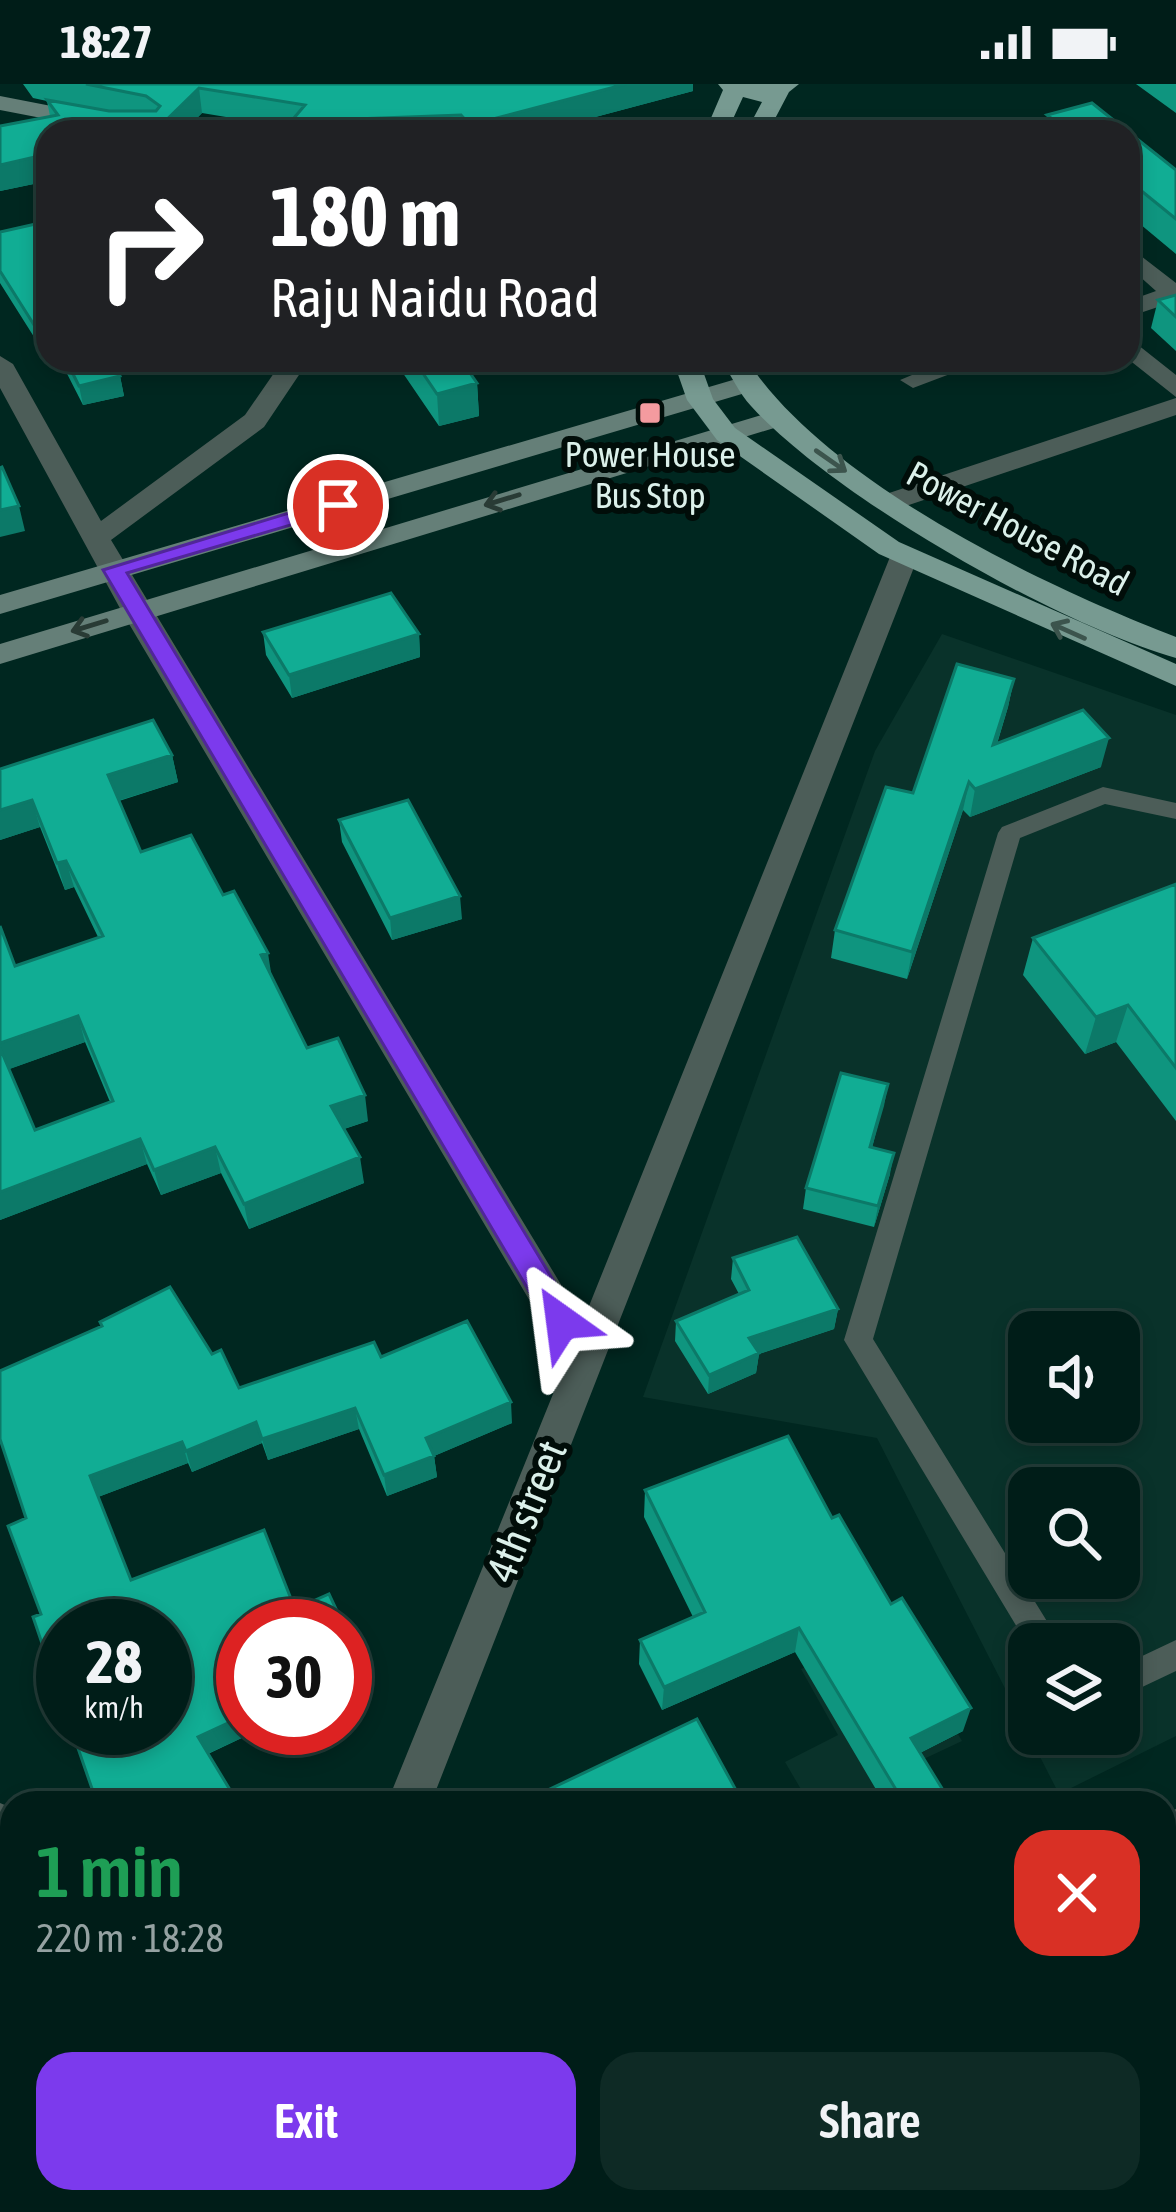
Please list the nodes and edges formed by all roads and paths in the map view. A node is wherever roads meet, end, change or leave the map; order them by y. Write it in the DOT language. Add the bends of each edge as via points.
graph roads {
  1 [pos="786,86"];
  2 [pos="732,87"];
  3 [pos="0,103"];
  4 [pos="87,120"];
  5 [pos="720,120"];
  6 [pos="765,120"];
  7 [pos="1140,263"];
  8 [pos="1174,293"];
  9 [pos="1140,305"];
  10 [pos="1140,356"];
  11 [pos="0,364"];
  12 [pos="288,372"];
  13 [pos="690,372"];
  14 [pos="937,372"];
  15 [pos="738,373"];
  16 [pos="913,380"];
  17 [pos="1176,389"];
  18 [pos="700,400"];
  19 [pos="1176,406"];
  20 [pos="775,419"];
  21 [pos="726,434"];
  22 [pos="890,502"];
  23 [pos="96,538"];
  24 [pos="904,556"];
  25 [pos="114,570"];
  26 [pos="0,605"];
  27 [pos="137,612"];
  28 [pos="1176,648"];
  29 [pos="0,654"];
  30 [pos="1176,676"];
  31 [pos="1176,812"];
  32 [pos="586,1361"];
  33 [pos="1032,1623"];
  34 [pos="1176,1655"];
  35 [pos="1140,1673"];
  36 [pos="414,1791"];
  1 -- 2 [label="main road" via="750,95"];
  1 -- 6 [label="main road"];
  2 -- 5 [label="main road"];
  3 -- 4 [label="main road"];
  7 -- 8 [label="street"];
  8 -- 9 [label="street"];
  10 -- 17 [label="street"];
  11 -- 23 [label="street"];
  12 -- 23 [label="street" via="255,421"];
  13 -- 18 [label="main road"];
  14 -- 16 [label="street"];
  15 -- 18 [label="main road"];
  15 -- 20 [label="main road, Power House Road"];
  18 -- 21 [label="main road"];
  18 -- 25 [label="main road"];
  19 -- 22 [label="street"];
  20 -- 21 [label="main road"];
  20 -- 22 [label="main road, Power House Road, one-way"];
  21 -- 24 [label="main road"];
  21 -- 27 [label="main road, one-way"];
  22 -- 28 [label="main road, Power House Road" via="930,530"];
  23 -- 25 [label="street"];
  30 -- 24 [label="main road, one-way"];
  24 -- 32 [label="street, 4th street"];
  25 -- 26 [label="main road"];
  25 -- 27 [label="street"];
  27 -- 29 [label="main road, one-way"];
  27 -- 32 [label="street"];
  31 -- 33 [label="lane" via="1103,795 1010,833 858,1340"];
  32 -- 36 [label="street, 4th street"];
  34 -- 35 [label="lane"];
}
